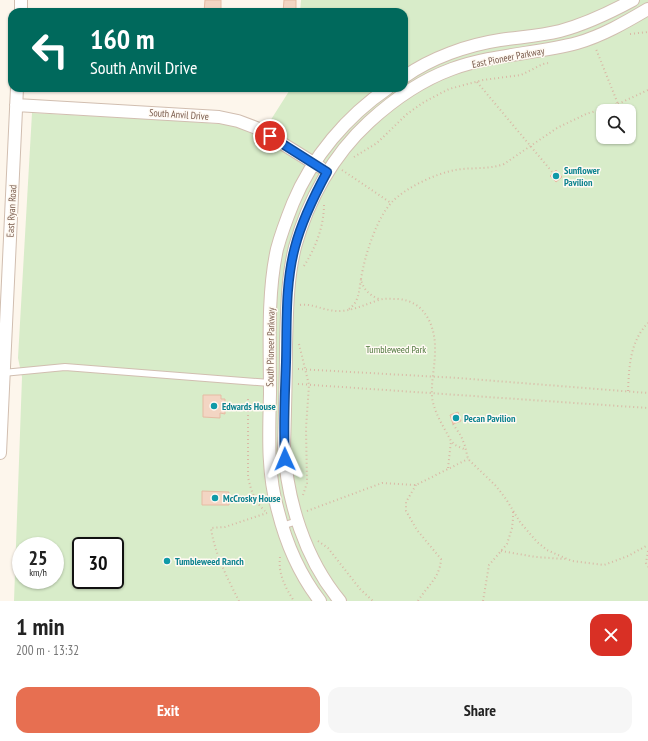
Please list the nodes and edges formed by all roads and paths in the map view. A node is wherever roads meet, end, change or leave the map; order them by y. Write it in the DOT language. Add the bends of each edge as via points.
graph roads {
  1 [pos="633,0"];
  2 [pos="648,9"];
  3 [pos="648,32"];
  4 [pos="625,34"];
  5 [pos="594,46"];
  6 [pos="550,62"];
  7 [pos="408,75"];
  8 [pos="477,82"];
  9 [pos="648,90"];
  10 [pos="17,92"];
  11 [pos="382,92"];
  12 [pos="618,104"];
  13 [pos="16,105"];
  14 [pos="596,112"];
  15 [pos="530,145"];
  16 [pos="350,159"];
  17 [pos="314,163"];
  18 [pos="333,172"];
  19 [pos="554,173"];
  20 [pos="324,199"];
  21 [pos="391,203"];
  22 [pos="303,267"];
  23 [pos="361,279"];
  24 [pos="380,300"];
  25 [pos="295,305"];
  26 [pos="348,310"];
  27 [pos="648,323"];
  28 [pos="299,341"];
  29 [pos="286,368"];
  30 [pos="305,370"];
  31 [pos="4,373"];
  32 [pos="432,377"];
  33 [pos="270,383"];
  34 [pos="286,383"];
  35 [pos="309,385"];
  36 [pos="628,391"];
  37 [pos="432,393"];
  38 [pos="648,393"];
  39 [pos="648,408"];
  40 [pos="453,424"];
  41 [pos="451,441"];
  42 [pos="466,450"];
  43 [pos="0,453"];
  44 [pos="468,459"];
  45 [pos="448,469"];
  46 [pos="416,485"];
  47 [pos="302,498"];
  48 [pos="513,511"];
  49 [pos="267,513"];
  50 [pos="300,516"];
  51 [pos="282,526"];
  52 [pos="315,538"];
  53 [pos="648,545"];
  54 [pos="648,551"];
  55 [pos="501,552"];
  56 [pos="568,559"];
  57 [pos="648,567"];
  58 [pos="239,601"];
  59 [pos="320,601"];
  60 [pos="340,601"];
  61 [pos="373,601"];
  62 [pos="418,601"];
  63 [pos="483,601"];
  1 -- 7 [label="street, East Pioneer Parkway" via="577,26 540,35 498,40 452,53"];
  2 -- 18 [label="street, East Pioneer Parkway" via="612,29 578,42 486,59 452,69 430,79 388,106 359,132 343,150"];
  3 -- 4 [label="path"];
  5 -- 12 [label="path"];
  6 -- 8 [label="path" via="521,75"];
  8 -- 15 [label="path"];
  8 -- 16 [label="path" via="449,89 424,102 403,117 377,143"];
  9 -- 12 [label="path"];
  10 -- 13 [label="street, East Ryan Road"];
  11 -- 17 [label="street" via="350,118"];
  13 -- 17 [label="street, South Anvil Drive" via="219,117 238,121 259,130"];
  13 -- 31 [label="street, East Ryan Road"];
  14 -- 15 [label="path" via="549,132"];
  15 -- 19 [label="path"];
  15 -- 21 [label="path" via="504,164 444,174 409,189"];
  17 -- 18 [label="street, South Anvil Drive"];
  17 -- 33 [label="street, South Pioneer Parkway" via="293,202 277,249 271,301"];
  18 -- 21 [label="path" via="340,168"];
  18 -- 29 [label="street, South Pioneer Parkway" via="312,200 295,248 287,306"];
  20 -- 22 [label="path" via="324,212 318,237"];
  21 -- 23 [label="path" via="372,237"];
  23 -- 24 [label="path" via="369,294"];
  23 -- 26 [label="path" via="357,300"];
  24 -- 26 [label="path"];
  24 -- 32 [label="path" via="398,299 410,302 421,308 428,317 433,329 435,351"];
  25 -- 26 [label="path" via="305,304 330,311"];
  27 -- 36 [label="path" via="635,344"];
  28 -- 30 [label="path"];
  29 -- 30 [label="path"];
  29 -- 34 [label="street, South Pioneer Parkway"];
  30 -- 32 [label="path"];
  30 -- 35 [label="path"];
  31 -- 33 [label="lane" via="65,367"];
  31 -- 43 [label="street, East Ryan Road"];
  32 -- 36 [label="path"];
  32 -- 37 [label="path"];
  33 -- 51 [label="street, South Pioneer Parkway" via="270,468"];
  34 -- 35 [label="path"];
  34 -- 50 [label="street, South Pioneer Parkway" via="285,470 290,497"];
  35 -- 37 [label="path"];
  35 -- 47 [label="path" via="306,428 307,483"];
  36 -- 38 [label="path"];
  37 -- 39 [label="path"];
  37 -- 41 [label="path" via="435,408"];
  40 -- 42 [label="path"];
  41 -- 42 [label="path"];
  41 -- 45 [label="path"];
  42 -- 44 [label="path"];
  44 -- 45 [label="path"];
  44 -- 48 [label="path" via="496,486"];
  45 -- 46 [label="path"];
  46 -- 50 [label="path" via="382,483"];
  46 -- 62 [label="path" via="406,502 406,511 417,530 441,559 438,574"];
  48 -- 55 [label="path" via="512,528 507,544"];
  48 -- 56 [label="path" via="537,542 547,550"];
  49 -- 58 [label="path" via="224,527 211,528 212,538"];
  50 -- 51 [label="lane"];
  50 -- 60 [label="street, South Pioneer Parkway" via="320,571"];
  51 -- 59 [label="street, South Pioneer Parkway" via="299,568"];
  52 -- 61 [label="path" via="328,548 360,589"];
  53 -- 56 [label="path" via="604,565"];
  54 -- 57 [label="path"];
  55 -- 56 [label="path"];
  55 -- 63 [label="path" via="489,565"];
}
